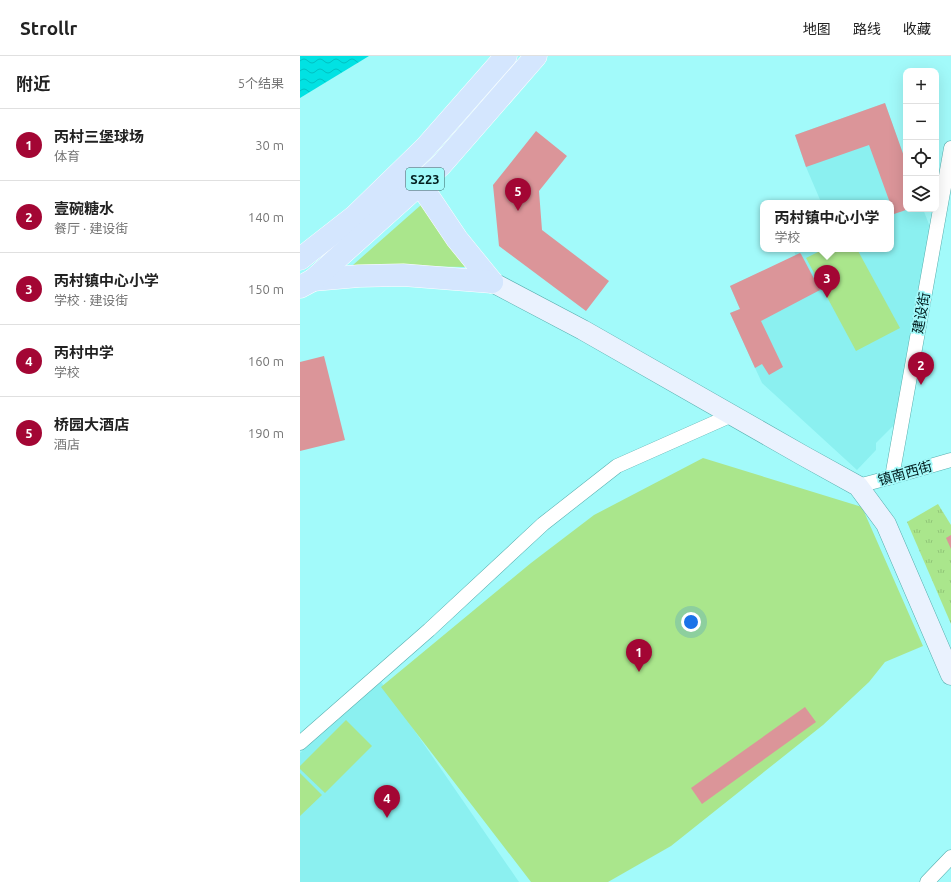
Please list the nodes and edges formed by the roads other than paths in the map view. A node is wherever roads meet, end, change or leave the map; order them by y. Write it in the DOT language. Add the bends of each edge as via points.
graph roads {
  1 [pos="506,56"];
  2 [pos="536,56"];
  3 [pos="450,119"];
  4 [pos="468,134"];
  5 [pos="951,148"];
  6 [pos="420,184"];
  7 [pos="300,259"];
  8 [pos="492,282"];
  9 [pos="306,284"];
  10 [pos="732,416"];
  11 [pos="951,460"];
  12 [pos="892,478"];
  13 [pos="858,486"];
  14 [pos="951,675"];
  15 [pos="300,743"];
  16 [pos="951,857"];
  17 [pos="927,882"];
  1 -- 3 [label="main road, S223"];
  2 -- 4 [label="main road, S223"];
  3 -- 4 [label="main road"];
  3 -- 7 [label="main road, S223" via="425,148 355,216"];
  4 -- 6 [label="main road, S223"];
  5 -- 12 [label="street, 建设街"];
  6 -- 8 [label="main road" via="457,239"];
  6 -- 9 [label="main road, S223"];
  8 -- 9 [label="main road" via="359,276"];
  8 -- 10 [label="street" via="583,330"];
  10 -- 13 [label="street"];
  10 -- 15 [label="street" via="618,466 542,524 429,630"];
  11 -- 12 [label="street, 镇南西街"];
  12 -- 13 [label="street, 镇南西街"];
  13 -- 14 [label="street" via="886,524"];
  16 -- 17 [label="street"];
}
